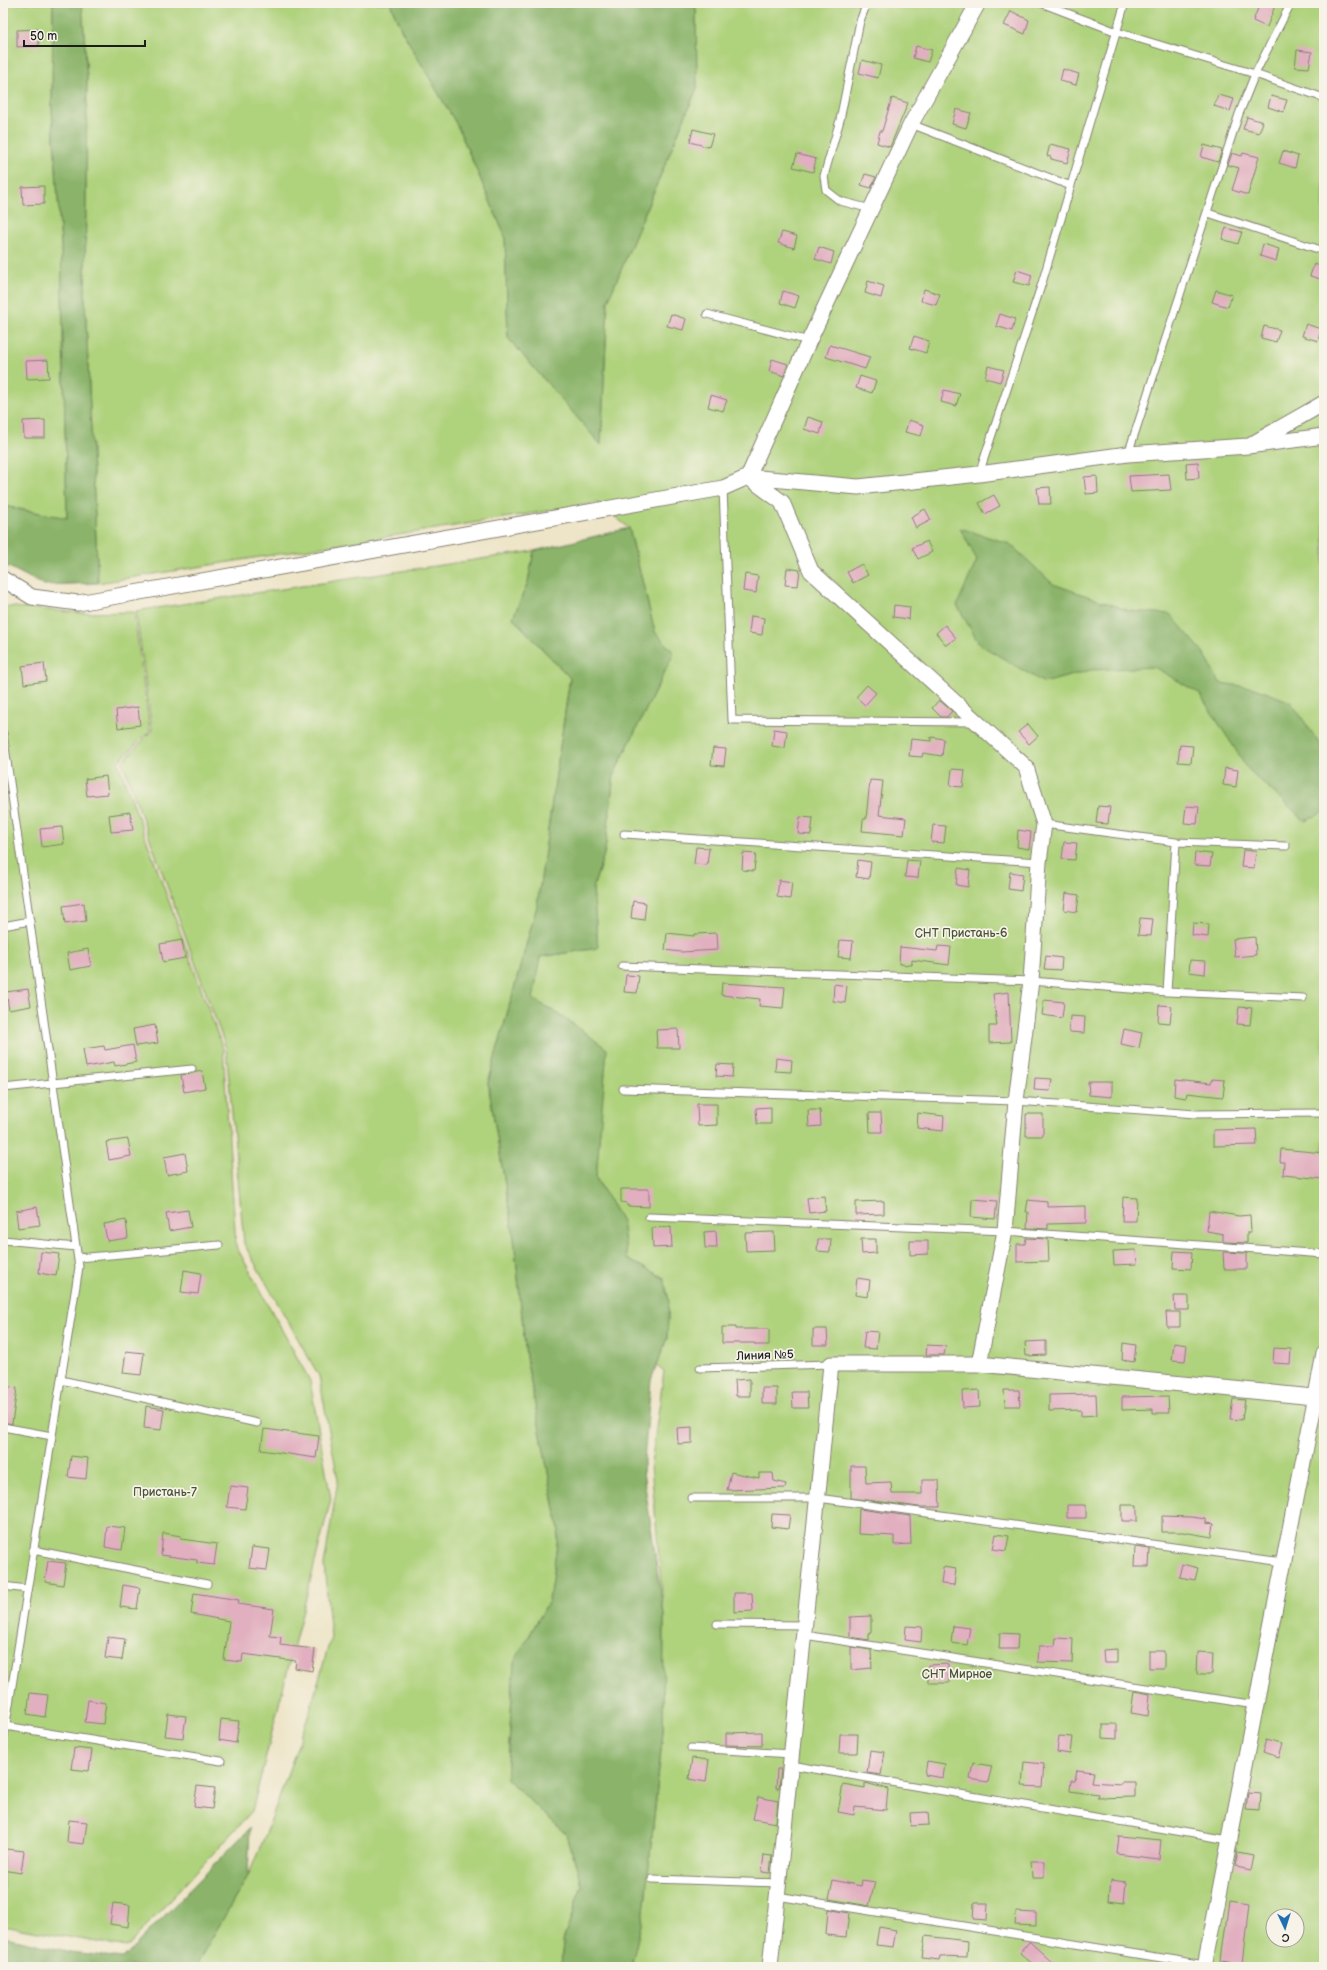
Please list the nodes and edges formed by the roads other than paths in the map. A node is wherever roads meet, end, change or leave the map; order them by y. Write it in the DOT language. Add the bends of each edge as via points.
graph roads {
  1 [pos="867,3"];
  2 [pos="978,3"];
  3 [pos="1041,3"];
  4 [pos="1125,3"];
  5 [pos="1291,3"];
  6 [pos="1117,32"];
  7 [pos="1255,74"];
  8 [pos="1324,98"];
  9 [pos="911,124"];
  10 [pos="1071,186"];
  11 [pos="871,209"];
  12 [pos="1208,212"];
  13 [pos="1324,251"];
  14 [pos="707,314"];
  15 [pos="809,341"];
  16 [pos="1324,403"];
  17 [pos="1324,436"];
  18 [pos="1248,446"];
  19 [pos="1128,454"];
  20 [pos="979,474"];
  21 [pos="748,477"];
  22 [pos="724,488"];
  23 [pos="3,580"];
  24 [pos="977,722"];
  25 [pos="3,733"];
  26 [pos="1044,824"];
  27 [pos="624,834"];
  28 [pos="1176,842"];
  29 [pos="1286,846"];
  30 [pos="1038,862"];
  31 [pos="30,921"];
  32 [pos="3,926"];
  33 [pos="622,966"];
  34 [pos="1031,981"];
  35 [pos="1167,992"];
  36 [pos="1303,998"];
  37 [pos="192,1069"];
  38 [pos="53,1082"];
  39 [pos="3,1088"];
  40 [pos="623,1089"];
  41 [pos="1016,1101"];
  42 [pos="1324,1113"];
  43 [pos="649,1217"];
  44 [pos="1005,1231"];
  45 [pos="3,1240"];
  46 [pos="218,1245"];
  47 [pos="76,1247"];
  48 [pos="1324,1254"];
  49 [pos="78,1258"];
  50 [pos="1324,1354"];
  51 [pos="831,1364"];
  52 [pos="979,1364"];
  53 [pos="700,1368"];
  54 [pos="61,1380"];
  55 [pos="1320,1398"];
  56 [pos="258,1423"];
  57 [pos="3,1427"];
  58 [pos="52,1436"];
  59 [pos="691,1498"];
  60 [pos="818,1498"];
  61 [pos="33,1550"];
  62 [pos="1283,1562"];
  63 [pos="207,1584"];
  64 [pos="3,1586"];
  65 [pos="27,1589"];
  66 [pos="717,1624"];
  67 [pos="804,1630"];
  68 [pos="1256,1704"];
  69 [pos="5,1726"];
  70 [pos="3,1742"];
  71 [pos="690,1748"];
  72 [pos="791,1759"];
  73 [pos="221,1761"];
  74 [pos="1229,1840"];
  75 [pos="652,1879"];
  76 [pos="778,1890"];
  77 [pos="1205,1966"];
  78 [pos="770,1967"];
  1 -- 11 [label="lane" via="860,21 840,120 824,176 826,190 840,202"];
  2 -- 9 [label="street"];
  3 -- 6 [label="lane"];
  4 -- 6 [label="lane"];
  5 -- 7 [label="lane"];
  6 -- 7 [label="lane"];
  6 -- 10 [label="lane"];
  7 -- 8 [label="lane"];
  7 -- 12 [label="lane" via="1239,114"];
  9 -- 10 [label="lane"];
  9 -- 11 [label="street"];
  10 -- 20 [label="lane"];
  11 -- 15 [label="street"];
  12 -- 13 [label="lane"];
  12 -- 19 [label="lane"];
  14 -- 15 [label="lane"];
  15 -- 21 [label="street"];
  16 -- 18 [label="street"];
  17 -- 18 [label="street"];
  18 -- 19 [label="street"];
  19 -- 20 [label="street"];
  20 -- 21 [label="street" via="858,486"];
  21 -- 22 [label="street"];
  21 -- 24 [label="street" via="782,502 811,571"];
  22 -- 23 [label="street" via="78,603 32,597"];
  22 -- 24 [label="lane" via="732,720"];
  24 -- 26 [label="street" via="1026,767"];
  25 -- 31 [label="lane"];
  26 -- 28 [label="lane"];
  26 -- 30 [label="street"];
  27 -- 30 [label="lane"];
  28 -- 29 [label="lane"];
  28 -- 35 [label="lane"];
  30 -- 34 [label="street"];
  31 -- 32 [label="lane"];
  31 -- 38 [label="lane"];
  33 -- 34 [label="lane"];
  34 -- 35 [label="lane"];
  34 -- 41 [label="street"];
  35 -- 36 [label="lane"];
  37 -- 38 [label="lane"];
  38 -- 39 [label="lane"];
  38 -- 47 [label="lane"];
  40 -- 41 [label="lane"];
  41 -- 42 [label="lane" via="1196,1114"];
  41 -- 44 [label="street"];
  43 -- 44 [label="lane"];
  44 -- 48 [label="lane"];
  44 -- 52 [label="street"];
  45 -- 47 [label="lane"];
  46 -- 49 [label="lane"];
  47 -- 49 [label="lane"];
  49 -- 54 [label="lane" via="79,1267"];
  50 -- 55 [label="street"];
  51 -- 52 [label="street"];
  51 -- 53 [label="lane, Линия №5"];
  51 -- 60 [label="street"];
  52 -- 55 [label="street"];
  54 -- 56 [label="lane"];
  54 -- 58 [label="lane"];
  55 -- 62 [label="street"];
  57 -- 58 [label="lane"];
  58 -- 61 [label="lane"];
  59 -- 60 [label="lane"];
  60 -- 62 [label="lane"];
  60 -- 67 [label="street"];
  61 -- 63 [label="lane"];
  61 -- 65 [label="lane"];
  62 -- 68 [label="street"];
  64 -- 65 [label="lane"];
  65 -- 69 [label="lane"];
  66 -- 67 [label="lane"];
  67 -- 68 [label="lane"];
  67 -- 72 [label="street"];
  68 -- 74 [label="street"];
  69 -- 70 [label="lane"];
  69 -- 73 [label="lane"];
  71 -- 72 [label="lane"];
  72 -- 74 [label="lane"];
  72 -- 76 [label="street"];
  74 -- 77 [label="street"];
  75 -- 76 [label="lane"];
  76 -- 77 [label="lane"];
  76 -- 78 [label="street"];
}
